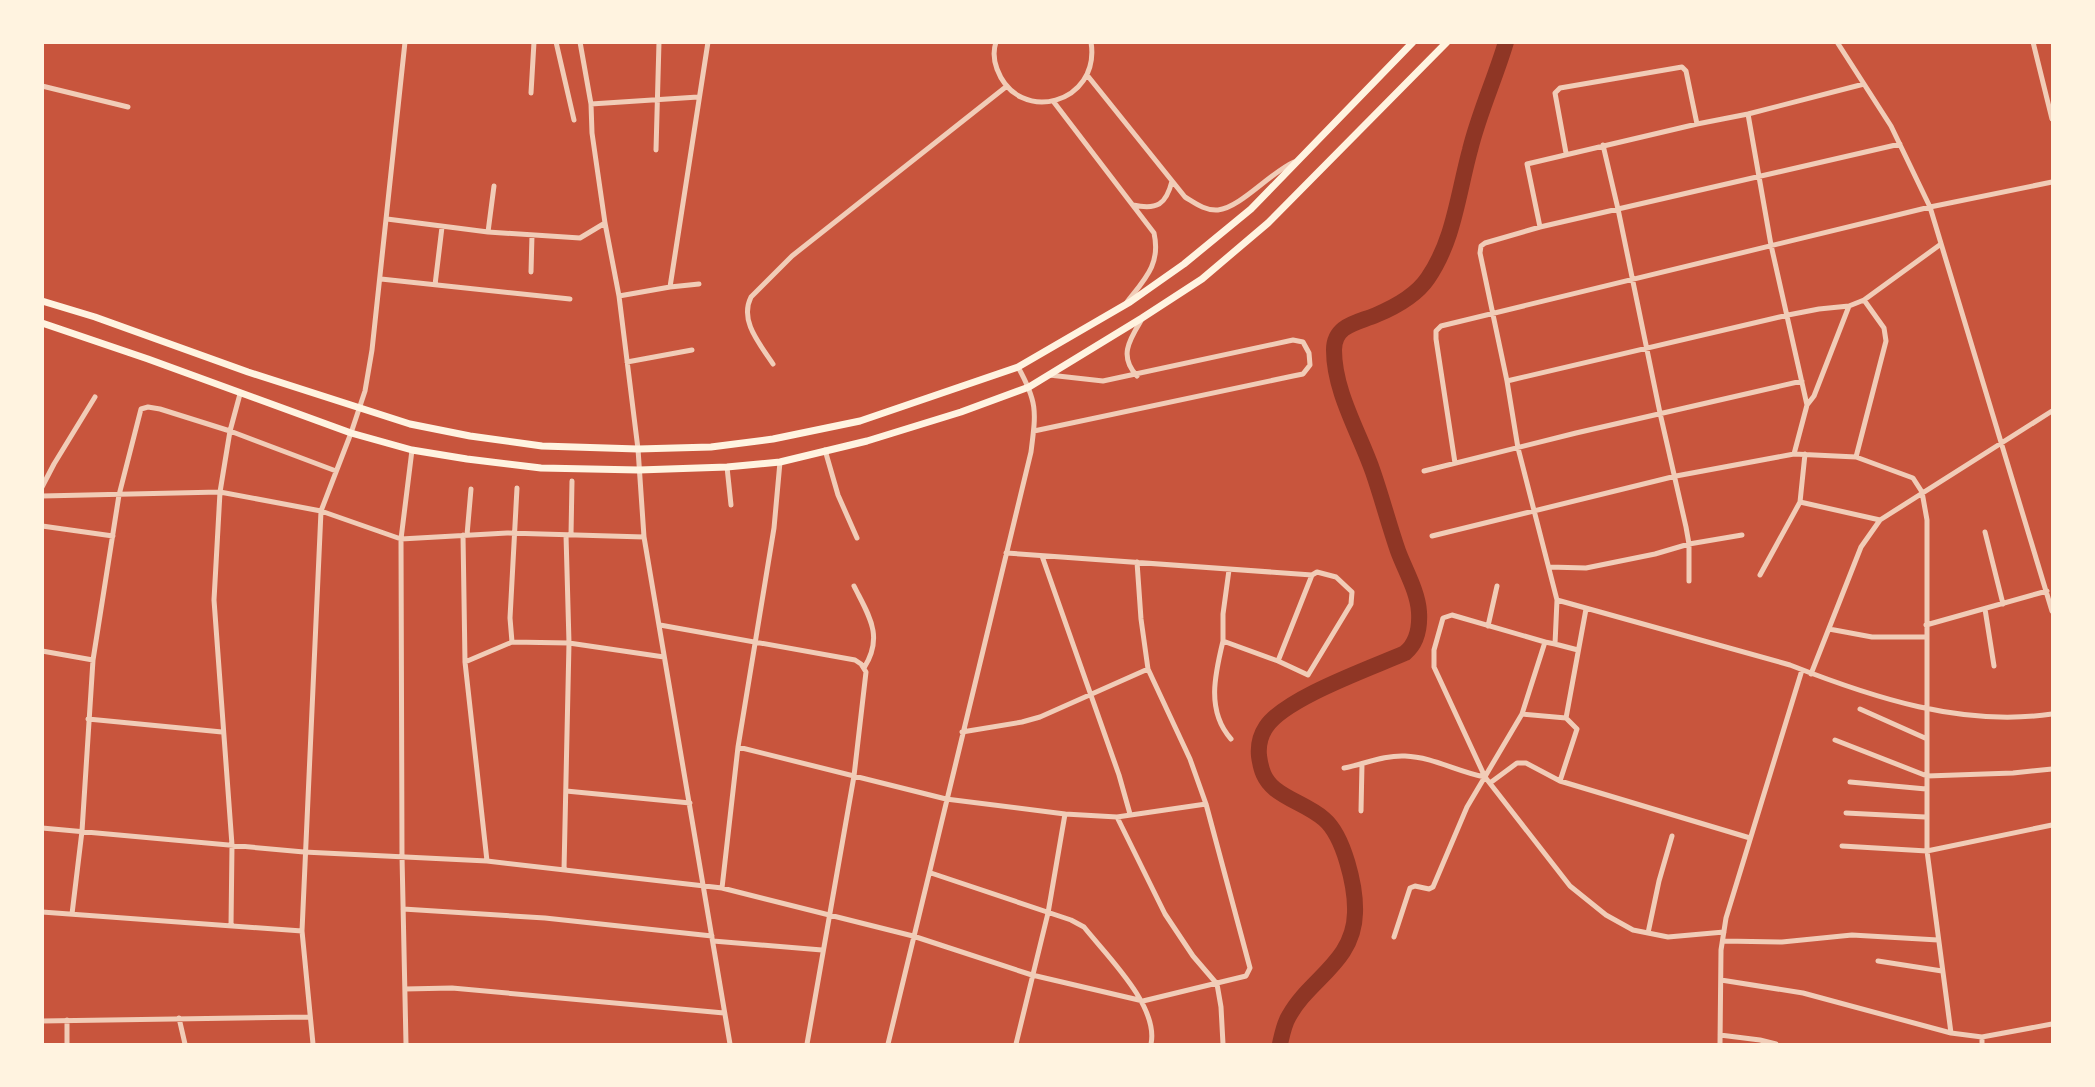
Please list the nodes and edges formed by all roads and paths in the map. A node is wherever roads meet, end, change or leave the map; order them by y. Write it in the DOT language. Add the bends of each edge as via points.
graph roads {
  1 [pos="404,42"];
  2 [pos="534,42"];
  3 [pos="556,42"];
  4 [pos="580,42"];
  5 [pos="659,42"];
  6 [pos="708,42"];
  7 [pos="996,42"];
  8 [pos="1091,42"];
  9 [pos="1413,42"];
  10 [pos="1447,42"];
  11 [pos="1837,42"];
  12 [pos="2033,42"];
  13 [pos="1087,75"];
  14 [pos="1864,84"];
  15 [pos="42,86"];
  16 [pos="1007,86"];
  17 [pos="531,93"];
  18 [pos="698,97"];
  19 [pos="658,100"];
  20 [pos="1053,102"];
  21 [pos="591,104"];
  22 [pos="128,108"];
  23 [pos="1748,114"];
  24 [pos="2052,119"];
  25 [pos="574,120"];
  26 [pos="1697,124"];
  27 [pos="1900,144"];
  28 [pos="1602,145"];
  29 [pos="656,150"];
  30 [pos="1566,154"];
  31 [pos="1299,160"];
  32 [pos="1758,178"];
  33 [pos="1172,181"];
  34 [pos="2052,182"];
  35 [pos="494,186"];
  36 [pos="1133,205"];
  37 [pos="1930,207"];
  38 [pos="1618,209"];
  39 [pos="387,219"];
  40 [pos="605,223"];
  41 [pos="442,227"];
  42 [pos="1540,227"];
  43 [pos="488,232"];
  44 [pos="532,235"];
  45 [pos="1941,244"];
  46 [pos="1771,245"];
  47 [pos="531,272"];
  48 [pos="380,279"];
  49 [pos="1632,281"];
  50 [pos="699,284"];
  51 [pos="435,285"];
  52 [pos="670,287"];
  53 [pos="619,296"];
  54 [pos="570,299"];
  55 [pos="1864,300"];
  56 [pos="42,301"];
  57 [pos="1126,304"];
  58 [pos="1849,306"];
  59 [pos="1492,313"];
  60 [pos="1788,315"];
  61 [pos="1142,318"];
  62 [pos="42,323"];
  63 [pos="1646,348"];
  64 [pos="692,350"];
  65 [pos="627,362"];
  66 [pos="772,364"];
  67 [pos="1018,367"];
  68 [pos="1049,375"];
  69 [pos="1137,376"];
  70 [pos="1507,380"];
  71 [pos="1802,381"];
  72 [pos="1029,387"];
  73 [pos="240,394"];
  74 [pos="96,398"];
  75 [pos="1807,405"];
  76 [pos="359,408"];
  77 [pos="2052,411"];
  78 [pos="1660,413"];
  79 [pos="230,431"];
  80 [pos="1034,431"];
  81 [pos="351,433"];
  82 [pos="2003,443"];
  83 [pos="1518,448"];
  84 [pos="638,449"];
  85 [pos="412,450"];
  86 [pos="825,450"];
  87 [pos="1794,454"];
  88 [pos="1804,454"];
  89 [pos="1856,457"];
  90 [pos="780,462"];
  91 [pos="1454,463"];
  92 [pos="727,467"];
  93 [pos="639,470"];
  94 [pos="336,471"];
  95 [pos="1424,471"];
  96 [pos="1676,476"];
  97 [pos="572,481"];
  98 [pos="42,486"];
  99 [pos="516,488"];
  100 [pos="471,489"];
  101 [pos="220,492"];
  102 [pos="1922,492"];
  103 [pos="119,495"];
  104 [pos="42,496"];
  105 [pos="1800,502"];
  106 [pos="731,505"];
  107 [pos="321,511"];
  108 [pos="1533,513"];
  109 [pos="1880,520"];
  110 [pos="42,526"];
  111 [pos="1985,532"];
  112 [pos="516,534"];
  113 [pos="465,535"];
  114 [pos="569,535"];
  115 [pos="1742,535"];
  116 [pos="113,536"];
  117 [pos="1432,536"];
  118 [pos="644,537"];
  119 [pos="857,538"];
  120 [pos="401,539"];
  121 [pos="1689,544"];
  122 [pos="1006,553"];
  123 [pos="1042,556"];
  124 [pos="1138,562"];
  125 [pos="1549,567"];
  126 [pos="1229,570"];
  127 [pos="1312,575"];
  128 [pos="1760,575"];
  129 [pos="1689,582"];
  130 [pos="2052,582"];
  131 [pos="2044,583"];
  132 [pos="854,586"];
  133 [pos="1497,586"];
  134 [pos="2047,591"];
  135 [pos="1557,600"];
  136 [pos="2003,604"];
  137 [pos="1586,609"];
  138 [pos="1985,609"];
  139 [pos="2052,611"];
  140 [pos="660,625"];
  141 [pos="1926,625"];
  142 [pos="1488,626"];
  143 [pos="1829,629"];
  144 [pos="1926,637"];
  145 [pos="1223,641"];
  146 [pos="512,642"];
  147 [pos="756,642"];
  148 [pos="1545,642"];
  149 [pos="568,643"];
  150 [pos="1555,644"];
  151 [pos="1578,650"];
  152 [pos="42,651"];
  153 [pos="664,657"];
  154 [pos="92,660"];
  155 [pos="1278,661"];
  156 [pos="465,662"];
  157 [pos="1994,666"];
  158 [pos="864,668"];
  159 [pos="1148,669"];
  160 [pos="1802,670"];
  161 [pos="1811,674"];
  162 [pos="1091,693"];
  163 [pos="1860,709"];
  164 [pos="1926,710"];
  165 [pos="1522,714"];
  166 [pos="2052,714"];
  167 [pos="1566,718"];
  168 [pos="88,719"];
  169 [pos="222,732"];
  170 [pos="962,732"];
  171 [pos="1925,738"];
  172 [pos="1231,740"];
  173 [pos="1835,740"];
  174 [pos="738,747"];
  175 [pos="1362,764"];
  176 [pos="1344,768"];
  177 [pos="2052,769"];
  178 [pos="854,776"];
  179 [pos="1926,776"];
  180 [pos="1485,777"];
  181 [pos="1560,781"];
  182 [pos="1850,782"];
  183 [pos="1490,784"];
  184 [pos="1926,789"];
  185 [pos="566,791"];
  186 [pos="946,800"];
  187 [pos="690,803"];
  188 [pos="1206,804"];
  189 [pos="1361,811"];
  190 [pos="1066,814"];
  191 [pos="1130,814"];
  192 [pos="1846,814"];
  193 [pos="1117,817"];
  194 [pos="1925,817"];
  195 [pos="2052,825"];
  196 [pos="42,828"];
  197 [pos="82,831"];
  198 [pos="1672,836"];
  199 [pos="1750,838"];
  200 [pos="232,845"];
  201 [pos="1842,846"];
  202 [pos="1927,851"];
  203 [pos="304,852"];
  204 [pos="402,856"];
  205 [pos="487,861"];
  206 [pos="564,870"];
  207 [pos="931,873"];
  208 [pos="703,886"];
  209 [pos="722,888"];
  210 [pos="403,908"];
  211 [pos="42,912"];
  212 [pos="829,913"];
  213 [pos="1048,913"];
  214 [pos="72,914"];
  215 [pos="231,926"];
  216 [pos="302,931"];
  217 [pos="1724,932"];
  218 [pos="1648,933"];
  219 [pos="913,936"];
  220 [pos="1394,937"];
  221 [pos="712,939"];
  222 [pos="1938,940"];
  223 [pos="1723,941"];
  224 [pos="822,950"];
  225 [pos="1878,961"];
  226 [pos="1942,971"];
  227 [pos="1032,975"];
  228 [pos="1721,980"];
  229 [pos="1216,984"];
  230 [pos="405,989"];
  231 [pos="1143,1001"];
  232 [pos="724,1013"];
  233 [pos="310,1017"];
  234 [pos="179,1018"];
  235 [pos="67,1020"];
  236 [pos="42,1021"];
  237 [pos="2052,1024"];
  238 [pos="1951,1033"];
  239 [pos="1720,1035"];
  240 [pos="1982,1037"];
  241 [pos="67,1044"];
  242 [pos="185,1044"];
  243 [pos="313,1044"];
  244 [pos="406,1044"];
  245 [pos="730,1044"];
  246 [pos="807,1044"];
  247 [pos="888,1044"];
  248 [pos="1016,1044"];
  249 [pos="1152,1044"];
  250 [pos="1223,1044"];
  251 [pos="1720,1044"];
  252 [pos="1776,1044"];
  253 [pos="1982,1044"];
  1 -- 39 [label="street"];
  2 -- 17 [label="street"];
  3 -- 25 [label="street"];
  4 -- 21 [label="street"];
  5 -- 19 [label="street"];
  6 -- 18 [label="street"];
  7 -- 16 [label="street" via="995,62 1000,78"];
  8 -- 13 [label="street" via="1093,54"];
  9 -- 31 [label="main road"];
  10 -- 61 [label="main road" via="1268,224 1202,279"];
  11 -- 14 [label="street"];
  12 -- 24 [label="street"];
  13 -- 20 [label="street" via="1071,94"];
  13 -- 33 [label="street"];
  14 -- 23 [label="street"];
  14 -- 27 [label="street"];
  15 -- 22 [label="street"];
  16 -- 20 [label="street" via="1025,99"];
  16 -- 66 [label="street" via="792,256 751,297 746,320"];
  18 -- 19 [label="street"];
  18 -- 52 [label="street"];
  19 -- 21 [label="street"];
  19 -- 29 [label="street"];
  20 -- 36 [label="street"];
  21 -- 40 [label="street"];
  23 -- 26 [label="street"];
  23 -- 32 [label="street"];
  26 -- 28 [label="street"];
  26 -- 30 [label="street" via="1686,71 1682,67 1560,88 1555,93"];
  27 -- 32 [label="street"];
  27 -- 37 [label="street"];
  28 -- 30 [label="street"];
  28 -- 38 [label="street"];
  30 -- 42 [label="street" via="1526,164"];
  31 -- 33 [label="street" via="1279,169 1234,204 1218,210 1202,208 1186,197"];
  31 -- 57 [label="main road" via="1251,209 1184,264"];
  32 -- 38 [label="street"];
  32 -- 46 [label="street"];
  33 -- 36 [label="street" via="1164,201 1156,206"];
  34 -- 37 [label="street"];
  35 -- 43 [label="street"];
  36 -- 57 [label="street" via="1154,233 1158,247 1155,263"];
  37 -- 45 [label="street"];
  37 -- 46 [label="street"];
  38 -- 42 [label="street"];
  38 -- 49 [label="street"];
  39 -- 41 [label="street"];
  39 -- 48 [label="street"];
  40 -- 44 [label="street" via="584,237"];
  40 -- 53 [label="street"];
  41 -- 43 [label="street"];
  41 -- 51 [label="street"];
  42 -- 59 [label="street" via="1481,246"];
  43 -- 44 [label="street"];
  44 -- 47 [label="street"];
  45 -- 55 [label="street"];
  45 -- 82 [label="street"];
  46 -- 49 [label="street"];
  46 -- 60 [label="street"];
  48 -- 51 [label="street"];
  48 -- 76 [label="street" via="372,350"];
  49 -- 59 [label="street"];
  49 -- 63 [label="street"];
  50 -- 52 [label="street"];
  51 -- 54 [label="street"];
  52 -- 53 [label="street"];
  53 -- 65 [label="street"];
  55 -- 58 [label="street"];
  55 -- 89 [label="street" via="1884,328 1886,341"];
  56 -- 76 [label="main road"];
  57 -- 67 [label="main road"];
  58 -- 60 [label="street"];
  58 -- 75 [label="street" via="1814,396"];
  59 -- 70 [label="street"];
  59 -- 91 [label="street" via="1440,326 1436,331"];
  60 -- 63 [label="street"];
  60 -- 71 [label="street"];
  61 -- 68 [label="main road"];
  61 -- 69 [label="street" via="1126,352 1130,369"];
  62 -- 73 [label="main road"];
  63 -- 70 [label="street"];
  63 -- 78 [label="street"];
  64 -- 65 [label="street"];
  65 -- 84 [label="street"];
  67 -- 72 [label="street"];
  67 -- 84 [label="main road" via="852,422 773,439 711,447"];
  68 -- 69 [label="street" via="1103,381"];
  68 -- 72 [label="main road"];
  69 -- 80 [label="street" via="1293,340 1303,342 1309,353 1310,365 1303,374"];
  70 -- 83 [label="street"];
  71 -- 75 [label="street"];
  71 -- 78 [label="street"];
  72 -- 80 [label="street" via="1034,404"];
  72 -- 86 [label="main road" via="961,412"];
  73 -- 79 [label="street"];
  73 -- 81 [label="main road"];
  74 -- 98 [label="street"];
  75 -- 87 [label="street"];
  76 -- 81 [label="street"];
  76 -- 84 [label="main road" via="410,424 470,436 542,446"];
  77 -- 82 [label="street"];
  78 -- 83 [label="street"];
  78 -- 96 [label="street"];
  79 -- 94 [label="street"];
  79 -- 101 [label="street"];
  79 -- 103 [label="street" via="160,409 141,409"];
  80 -- 122 [label="street"];
  81 -- 85 [label="main road"];
  81 -- 94 [label="street"];
  82 -- 102 [label="street"];
  82 -- 131 [label="street"];
  83 -- 91 [label="street"];
  83 -- 108 [label="street"];
  84 -- 93 [label="street"];
  85 -- 93 [label="main road" via="541,468"];
  85 -- 120 [label="street"];
  86 -- 90 [label="main road"];
  86 -- 119 [label="street" via="838,494"];
  87 -- 88 [label="street"];
  87 -- 96 [label="street"];
  88 -- 89 [label="street"];
  88 -- 105 [label="street"];
  89 -- 102 [label="street" via="1913,478"];
  90 -- 92 [label="main road"];
  90 -- 147 [label="street" via="774,528"];
  91 -- 95 [label="street"];
  92 -- 93 [label="main road"];
  92 -- 106 [label="street"];
  93 -- 118 [label="street"];
  94 -- 107 [label="street"];
  96 -- 108 [label="street"];
  96 -- 121 [label="street"];
  97 -- 114 [label="street"];
  99 -- 112 [label="street"];
  100 -- 113 [label="street"];
  101 -- 103 [label="street"];
  101 -- 107 [label="street"];
  101 -- 169 [label="street" via="214,600"];
  102 -- 109 [label="street"];
  102 -- 141 [label="street" via="1927,520"];
  103 -- 104 [label="street"];
  103 -- 116 [label="street"];
  105 -- 109 [label="street"];
  105 -- 128 [label="street"];
  107 -- 120 [label="street"];
  107 -- 203 [label="street"];
  108 -- 117 [label="street"];
  108 -- 125 [label="street"];
  109 -- 143 [label="street" via="1861,547"];
  110 -- 116 [label="street"];
  111 -- 136 [label="street"];
  112 -- 113 [label="street"];
  112 -- 114 [label="street"];
  112 -- 146 [label="street" via="510,618"];
  113 -- 120 [label="street"];
  113 -- 156 [label="street"];
  114 -- 118 [label="street"];
  114 -- 149 [label="street"];
  115 -- 121 [label="street"];
  116 -- 154 [label="street"];
  118 -- 140 [label="street"];
  120 -- 204 [label="street"];
  121 -- 125 [label="street" via="1586,568"];
  121 -- 129 [label="street"];
  122 -- 123 [label="street"];
  122 -- 170 [label="street"];
  123 -- 124 [label="street"];
  123 -- 162 [label="street"];
  124 -- 126 [label="street"];
  124 -- 159 [label="street"];
  125 -- 135 [label="street"];
  126 -- 127 [label="street"];
  126 -- 145 [label="street"];
  127 -- 155 [label="street"];
  127 -- 155 [label="street" via="1317,572 1336,577 1352,592 1351,604 1308,675"];
  130 -- 131 [label="street"];
  131 -- 134 [label="street"];
  132 -- 158 [label="street" via="871,621 875,639 872,655"];
  133 -- 142 [label="street"];
  134 -- 136 [label="street"];
  134 -- 139 [label="street"];
  135 -- 137 [label="street"];
  135 -- 150 [label="street"];
  136 -- 138 [label="street"];
  137 -- 151 [label="street"];
  137 -- 160 [label="street"];
  138 -- 141 [label="street"];
  138 -- 157 [label="street"];
  140 -- 147 [label="street"];
  140 -- 153 [label="street"];
  141 -- 144 [label="street"];
  142 -- 148 [label="street"];
  142 -- 180 [label="street" via="1452,615 1445,616 1434,650 1434,667"];
  143 -- 144 [label="street" via="1872,637"];
  143 -- 161 [label="street"];
  144 -- 164 [label="street"];
  145 -- 155 [label="street"];
  145 -- 172 [label="street" via="1214,675 1214,692 1223,730"];
  146 -- 149 [label="street"];
  146 -- 156 [label="street"];
  147 -- 158 [label="street" via="855,660"];
  147 -- 174 [label="street"];
  148 -- 150 [label="street"];
  148 -- 165 [label="street"];
  149 -- 153 [label="street"];
  149 -- 185 [label="street"];
  150 -- 151 [label="street"];
  151 -- 167 [label="street"];
  152 -- 154 [label="street"];
  153 -- 187 [label="street"];
  154 -- 168 [label="street"];
  156 -- 205 [label="street"];
  158 -- 178 [label="street" via="866,682"];
  159 -- 162 [label="street"];
  159 -- 188 [label="street" via="1190,759"];
  160 -- 161 [label="street"];
  160 -- 199 [label="street"];
  161 -- 164 [label="street"];
  162 -- 170 [label="street" via="1022,722"];
  162 -- 191 [label="street"];
  163 -- 171 [label="street"];
  164 -- 166 [label="street" via="1999,719"];
  164 -- 171 [label="street"];
  165 -- 167 [label="street"];
  165 -- 180 [label="street"];
  167 -- 181 [label="street" via="1577,729"];
  168 -- 169 [label="street"];
  168 -- 197 [label="street"];
  169 -- 200 [label="street"];
  170 -- 186 [label="street"];
  171 -- 179 [label="street"];
  173 -- 179 [label="street"];
  174 -- 178 [label="street"];
  174 -- 209 [label="street"];
  175 -- 176 [label="street"];
  175 -- 180 [label="street" via="1403,756"];
  175 -- 189 [label="street"];
  177 -- 179 [label="street"];
  178 -- 186 [label="street"];
  178 -- 212 [label="street"];
  179 -- 184 [label="street"];
  180 -- 183 [label="street"];
  180 -- 220 [label="street" via="1467,807 1433,887 1410,888"];
  181 -- 183 [label="street" via="1522,762"];
  181 -- 199 [label="street"];
  182 -- 184 [label="street"];
  183 -- 218 [label="street" via="1570,886 1606,915 1633,930"];
  184 -- 194 [label="street"];
  185 -- 187 [label="street"];
  185 -- 206 [label="street"];
  186 -- 190 [label="street"];
  186 -- 207 [label="street"];
  187 -- 208 [label="street"];
  188 -- 191 [label="street"];
  188 -- 229 [label="street" via="1250,968 1246,976"];
  190 -- 193 [label="street"];
  190 -- 213 [label="street"];
  191 -- 193 [label="street"];
  192 -- 194 [label="street"];
  193 -- 229 [label="street" via="1165,914 1192,956"];
  194 -- 202 [label="street"];
  195 -- 202 [label="street"];
  196 -- 197 [label="street"];
  197 -- 200 [label="street"];
  197 -- 214 [label="street"];
  198 -- 218 [label="street"];
  199 -- 217 [label="street"];
  200 -- 203 [label="street"];
  200 -- 215 [label="street"];
  201 -- 202 [label="street"];
  202 -- 222 [label="street"];
  203 -- 204 [label="street"];
  203 -- 216 [label="street"];
  204 -- 205 [label="street"];
  204 -- 210 [label="street"];
  205 -- 206 [label="street"];
  206 -- 208 [label="street"];
  207 -- 213 [label="street"];
  207 -- 219 [label="street"];
  208 -- 209 [label="street"];
  208 -- 221 [label="street"];
  209 -- 212 [label="street"];
  210 -- 221 [label="street" via="545,918"];
  210 -- 230 [label="street"];
  211 -- 214 [label="street"];
  212 -- 219 [label="street"];
  212 -- 224 [label="street"];
  213 -- 227 [label="street"];
  213 -- 231 [label="street" via="1084,927"];
  214 -- 215 [label="street"];
  215 -- 216 [label="street"];
  216 -- 233 [label="street"];
  217 -- 218 [label="street" via="1668,937"];
  217 -- 223 [label="street"];
  219 -- 227 [label="street"];
  219 -- 247 [label="street"];
  221 -- 224 [label="street"];
  221 -- 232 [label="street"];
  222 -- 223 [label="street" via="1852,935 1782,942"];
  222 -- 226 [label="street"];
  223 -- 228 [label="street"];
  224 -- 246 [label="street"];
  225 -- 226 [label="street"];
  226 -- 238 [label="street"];
  227 -- 231 [label="street"];
  227 -- 248 [label="street"];
  228 -- 238 [label="street" via="1803,993"];
  228 -- 239 [label="street"];
  229 -- 231 [label="street"];
  229 -- 250 [label="street"];
  230 -- 232 [label="street" via="452,988"];
  230 -- 244 [label="street"];
  231 -- 249 [label="street" via="1152,1027"];
  232 -- 245 [label="street"];
  233 -- 234 [label="street"];
  233 -- 243 [label="street"];
  234 -- 235 [label="street"];
  234 -- 242 [label="street"];
  235 -- 236 [label="street"];
  235 -- 241 [label="street"];
  237 -- 240 [label="street"];
  238 -- 240 [label="street"];
  239 -- 251 [label="street"];
  239 -- 252 [label="street"];
  240 -- 253 [label="street"];
}
